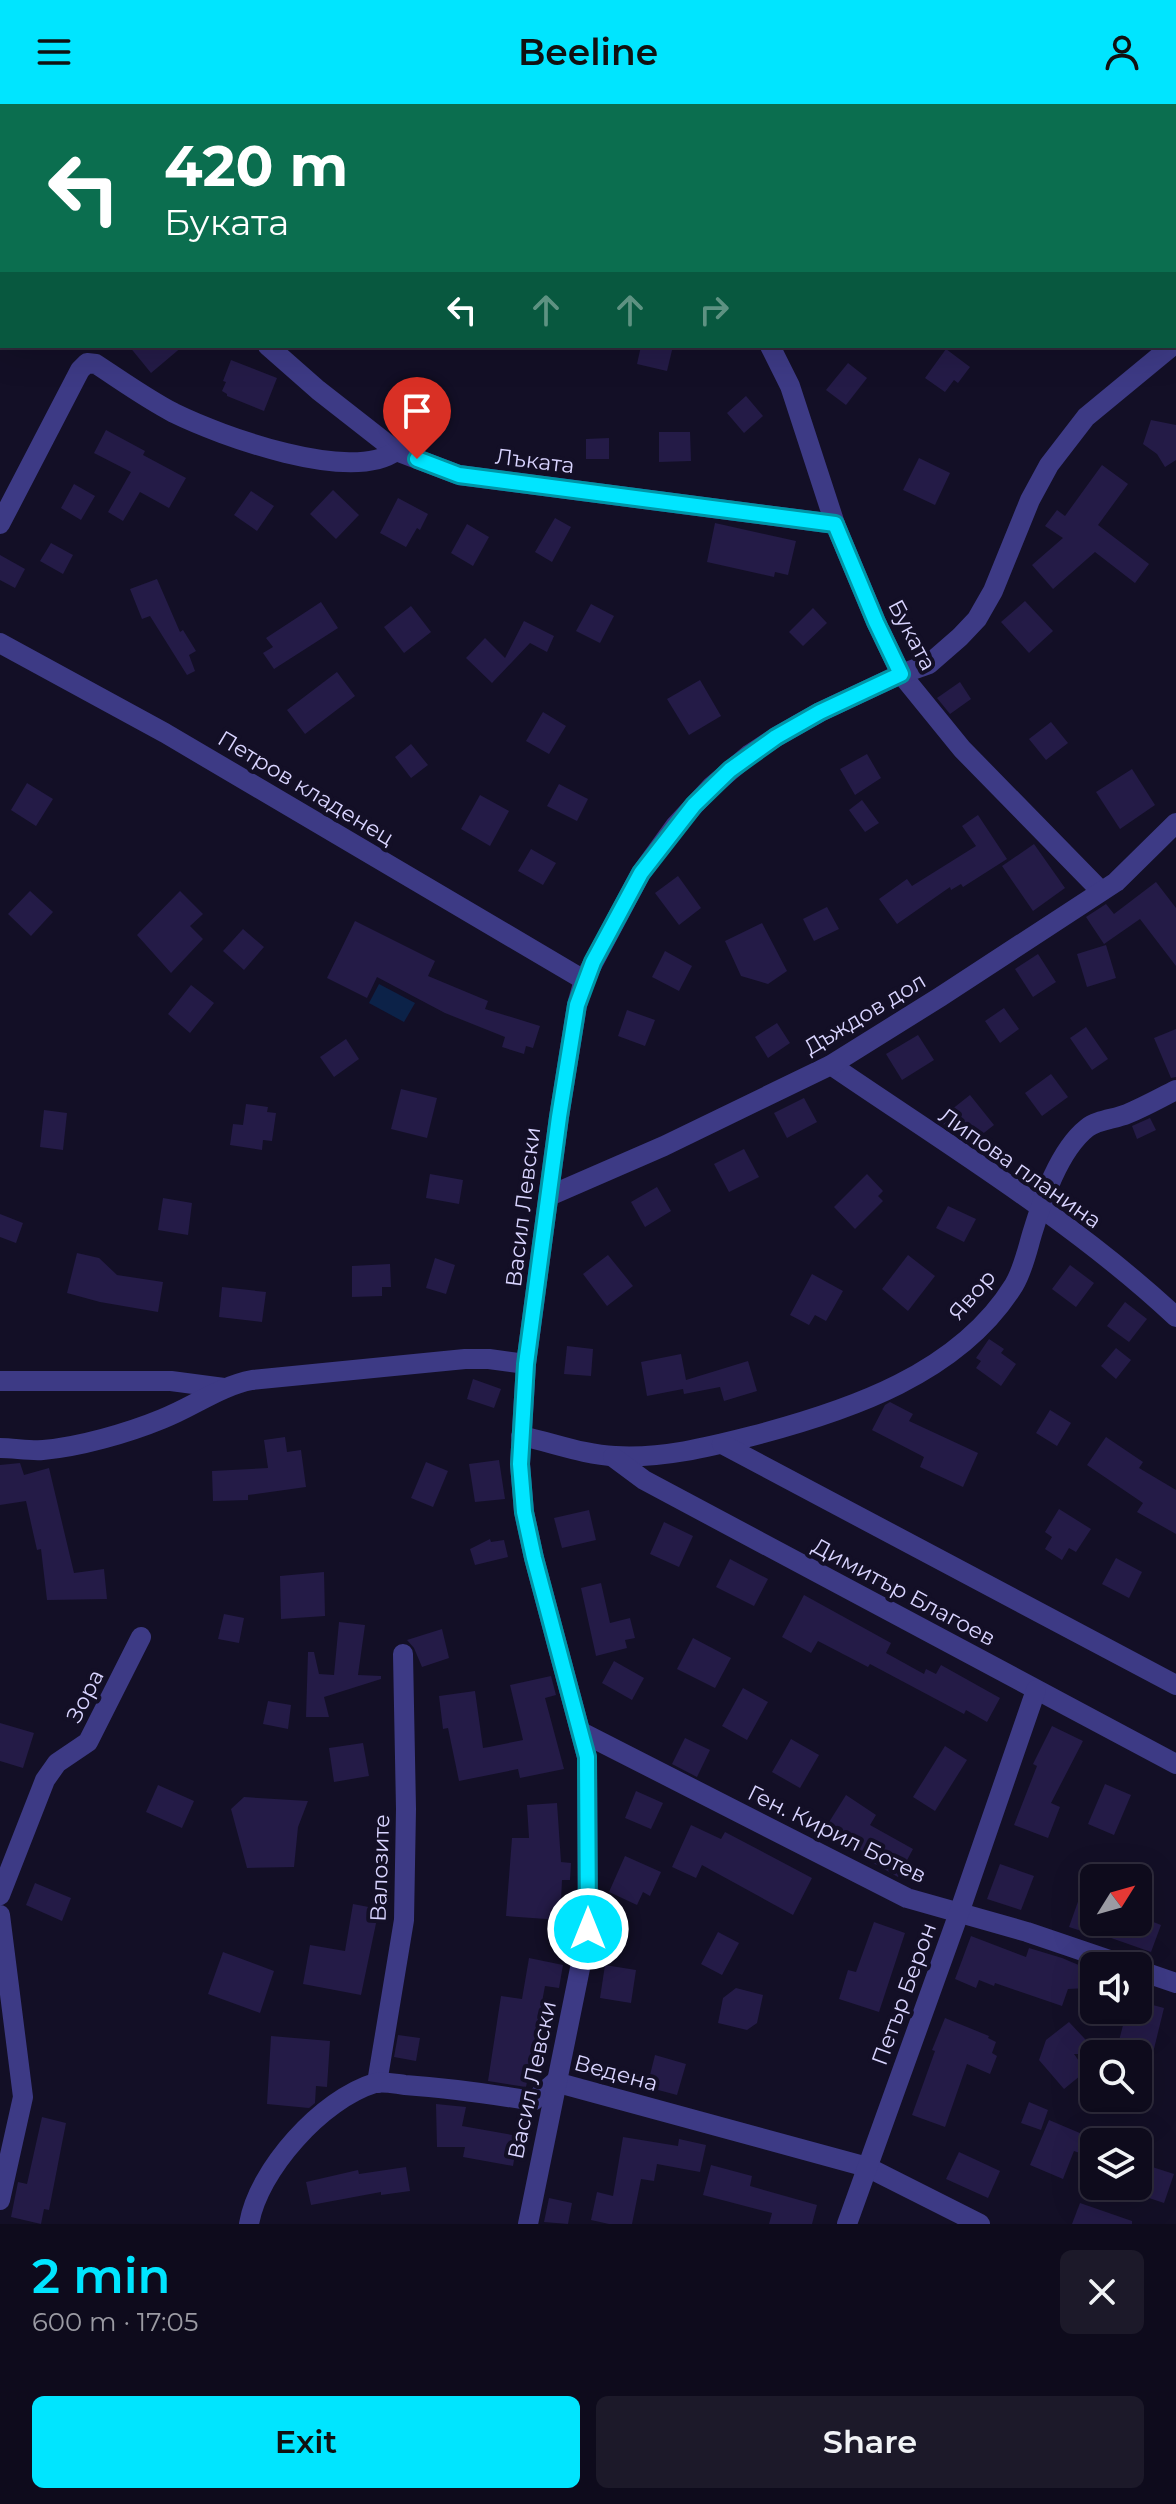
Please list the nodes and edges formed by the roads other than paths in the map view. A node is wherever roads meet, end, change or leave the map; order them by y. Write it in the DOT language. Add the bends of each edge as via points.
graph roads {
  1 [pos="270,348"];
  2 [pos="771,348"];
  3 [pos="1169,348"];
  4 [pos="396,451"];
  5 [pos="0,524"];
  6 [pos="835,524"];
  7 [pos="0,643"];
  8 [pos="901,674"];
  9 [pos="1176,823"];
  10 [pos="1101,891"];
  11 [pos="584,980"];
  12 [pos="831,1065"];
  13 [pos="1176,1090"];
  14 [pos="549,1196"];
  15 [pos="1040,1209"];
  16 [pos="1176,1317"];
  17 [pos="526,1364"];
  18 [pos="0,1381"];
  19 [pos="224,1388"];
  20 [pos="521,1436"];
  21 [pos="722,1444"];
  22 [pos="0,1448"];
  23 [pos="613,1457"];
  24 [pos="141,1637"];
  25 [pos="403,1654"];
  26 [pos="1176,1685"];
  27 [pos="1036,1690"];
  28 [pos="583,1733"];
  29 [pos="1176,1764"];
  30 [pos="0,1895"];
  31 [pos="959,1913"];
  32 [pos="0,1915"];
  33 [pos="1086,1952"];
  34 [pos="1152,1975"];
  35 [pos="1176,1983"];
  36 [pos="555,2082"];
  37 [pos="377,2083"];
  38 [pos="867,2167"];
  39 [pos="0,2200"];
  40 [pos="249,2224"];
  41 [pos="528,2224"];
  42 [pos="847,2224"];
  43 [pos="980,2224"];
  1 -- 4 [label="street, Лъката"];
  2 -- 6 [label="street, Буката" via="790,386"];
  3 -- 8 [label="street, Васил Левски" via="1086,417 1049,465 977,619 929,664"];
  4 -- 5 [label="street" via="371,463 323,462 250,442 177,414 87,363"];
  4 -- 6 [label="street, Лъката" via="459,475"];
  6 -- 8 [label="street, Буката"];
  7 -- 11 [label="street, Петров кладенец" via="165,733"];
  8 -- 10 [label="street, Буката" via="962,749"];
  8 -- 11 [label="street, Васил Левски" via="776,737 711,787 641,873"];
  9 -- 10 [label="street, Дъждов дол"];
  10 -- 12 [label="street, Дъждов дол"];
  11 -- 14 [label="street, Васил Левски"];
  12 -- 14 [label="street, Дъждов дол"];
  12 -- 15 [label="street, Липова планина"];
  13 -- 15 [label="street, Явор" via="1088,1127 1060,1165"];
  14 -- 17 [label="street, Васил Левски"];
  15 -- 16 [label="street, Липова планина"];
  15 -- 21 [label="street, Явор" via="1015,1284 952,1351 835,1413"];
  17 -- 19 [label="street" via="465,1359 252,1380"];
  17 -- 20 [label="street, Васил Левски"];
  18 -- 19 [label="street" via="171,1381"];
  19 -- 22 [label="street" via="161,1420 80,1443 41,1451"];
  20 -- 23 [label="street, Димитър Благоев"];
  20 -- 28 [label="street, Васил Левски" via="527,1528"];
  21 -- 23 [label="street, Димитър Благоев"];
  21 -- 26 [label="street, Димитър Благоев"];
  23 -- 27 [label="street, Димитър Благоев" via="644,1480"];
  24 -- 30 [label="street, Зора" via="88,1742 57,1763 45,1780"];
  25 -- 37 [label="street, Валозите" via="404,1920"];
  27 -- 29 [label="street, Димитър Благоев"];
  27 -- 31 [label="street, Петър Берон"];
  28 -- 31 [label="street, Ген. Кирил Ботев" via="907,1898"];
  28 -- 36 [label="street, Васил Левски" via="588,1929"];
  31 -- 33 [label="street, Ген. Кирил Ботев"];
  31 -- 38 [label="street, Петър Берон"];
  32 -- 39 [label="street" via="23,2097"];
  34 -- 35 [label="street"];
  36 -- 37 [label="street, Ведена" via="533,2101"];
  36 -- 38 [label="street, Ведена"];
  36 -- 41 [label="street, Васил Левски"];
  37 -- 40 [label="street, Ведена" via="336,2103 303,2132 270,2170 252,2204"];
  38 -- 42 [label="street, Петър Берон"];
  38 -- 43 [label="street, Ведена"];
}
